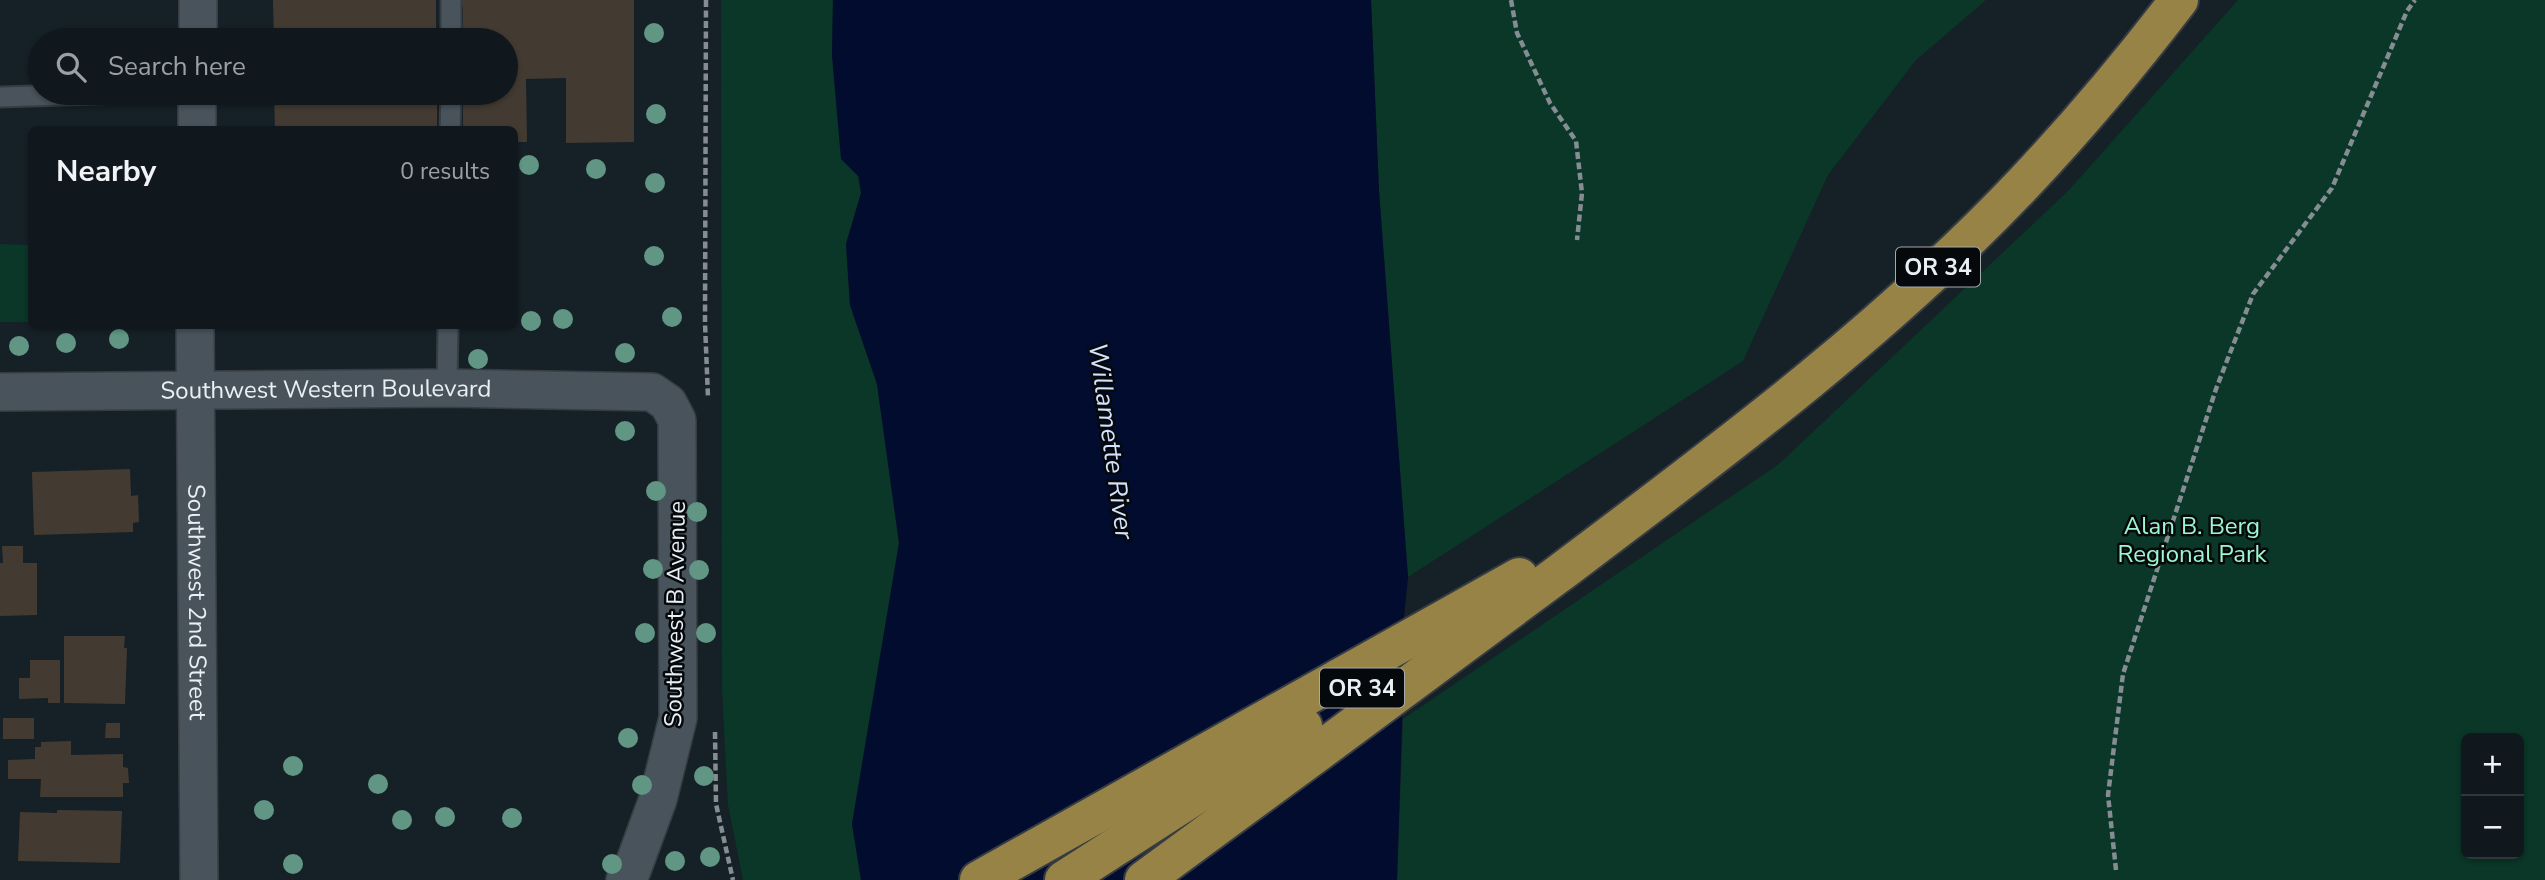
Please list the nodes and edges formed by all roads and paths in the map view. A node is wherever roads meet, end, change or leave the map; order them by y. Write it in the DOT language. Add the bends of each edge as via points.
graph roads {
  1 [pos="198,0"];
  2 [pos="451,0"];
  3 [pos="1511,0"];
  4 [pos="2179,0"];
  5 [pos="2415,0"];
  6 [pos="198,28"];
  7 [pos="451,28"];
  8 [pos="28,96"];
  9 [pos="0,97"];
  10 [pos="197,105"];
  11 [pos="451,105"];
  12 [pos="197,126"];
  13 [pos="450,126"];
  14 [pos="1577,240"];
  15 [pos="195,329"];
  16 [pos="448,329"];
  17 [pos="447,388"];
  18 [pos="195,389"];
  19 [pos="0,392"];
  20 [pos="652,392"];
  21 [pos="1661,497"];
  22 [pos="2116,870"];
  23 [pos="199,880"];
  24 [pos="625,880"];
  25 [pos="979,880"];
  26 [pos="1064,880"];
  27 [pos="1144,880"];
  1 -- 6 [label="street"];
  2 -- 7 [label="lane"];
  3 -- 14 [label="path" via="1517,33 1528,57 1550,103 1576,141 1583,193"];
  4 -- 21 [label="highway, OR 34" via="2084,117 1969,238 1786,400"];
  5 -- 22 [label="path" via="2332,188 2253,294 2216,389 2123,674 2108,795"];
  8 -- 9 [label="lane"];
  10 -- 12 [label="street"];
  11 -- 13 [label="lane"];
  15 -- 18 [label="street, Southwest 2nd Street"];
  16 -- 17 [label="lane"];
  17 -- 18 [label="street, Southwest Western Boulevard"];
  17 -- 20 [label="street, Southwest Western Boulevard"];
  18 -- 19 [label="street, Southwest Western Boulevard"];
  18 -- 23 [label="street, Southwest 2nd Street"];
  20 -- 24 [label="street, Southwest B Avenue" via="668,403 677,420 678,718 658,799"];
  21 -- 25 [label="highway"];
  21 -- 26 [label="highway, OR 34"];
  21 -- 27 [label="highway"];
}
